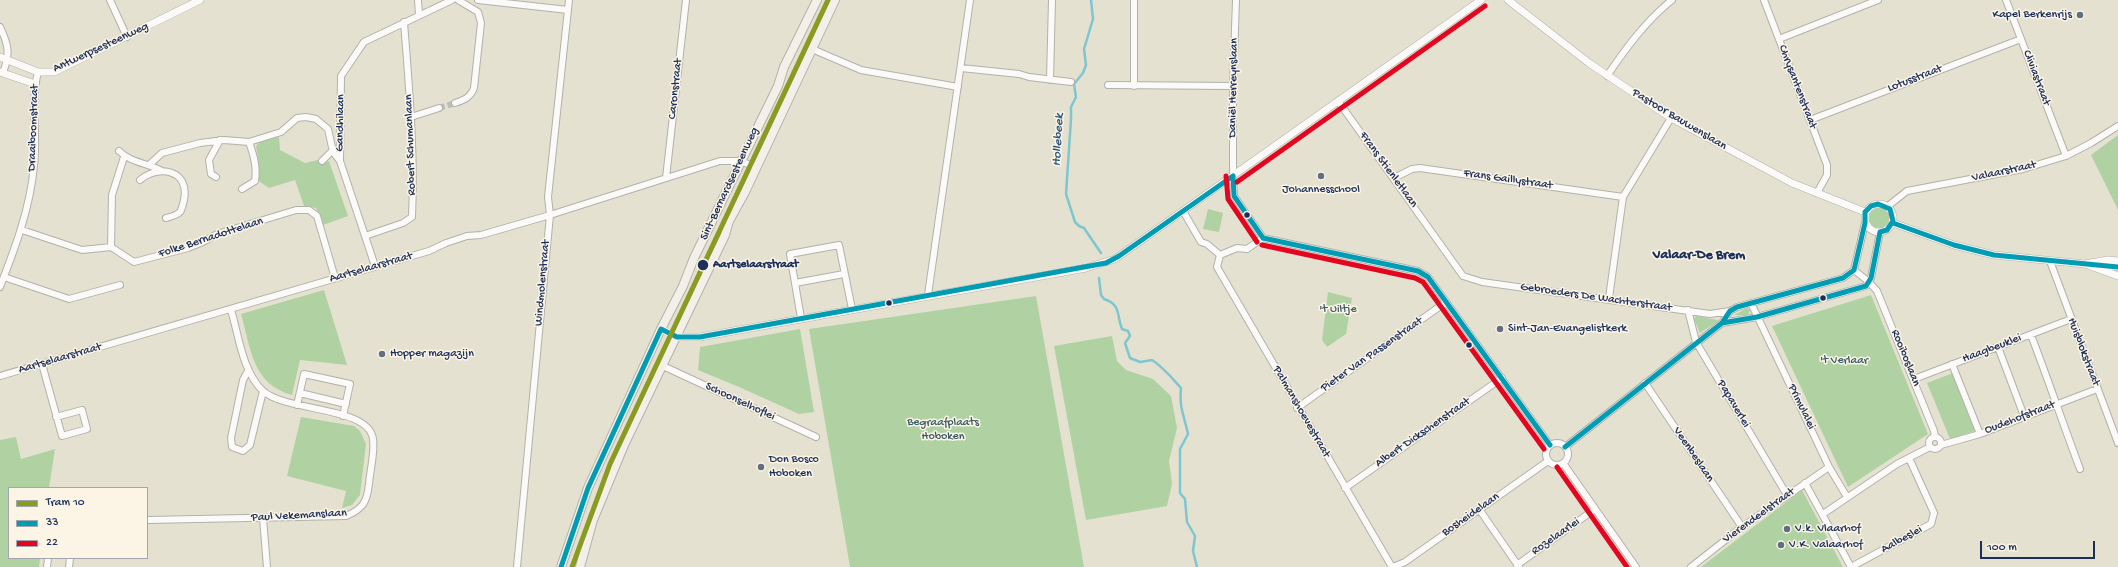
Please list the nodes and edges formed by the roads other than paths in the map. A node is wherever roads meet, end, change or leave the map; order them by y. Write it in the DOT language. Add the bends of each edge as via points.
graph roads {
  1 [pos="110,0"];
  2 [pos="200,0"];
  3 [pos="418,0"];
  4 [pos="452,0"];
  5 [pos="458,0"];
  6 [pos="478,0"];
  7 [pos="569,0"];
  8 [pos="686,0"];
  9 [pos="816,0"];
  10 [pos="835,0"];
  11 [pos="970,0"];
  12 [pos="1052,0"];
  13 [pos="1134,0"];
  14 [pos="1236,0"];
  15 [pos="1481,0"];
  16 [pos="1508,0"];
  17 [pos="1672,0"];
  18 [pos="1764,0"];
  19 [pos="1878,0"];
  20 [pos="2006,0"];
  21 [pos="441,3"];
  22 [pos="568,10"];
  23 [pos="419,15"];
  24 [pos="404,22"];
  25 [pos="0,27"];
  26 [pos="127,37"];
  27 [pos="1778,39"];
  28 [pos="2020,39"];
  29 [pos="812,49"];
  30 [pos="3,58"];
  31 [pos="961,68"];
  32 [pos="1,72"];
  33 [pos="38,72"];
  34 [pos="1607,76"];
  35 [pos="1050,80"];
  36 [pos="1071,82"];
  37 [pos="35,84"];
  38 [pos="1108,85"];
  39 [pos="1134,86"];
  40 [pos="1233,86"];
  41 [pos="958,87"];
  42 [pos="1338,100"];
  43 [pos="454,103"];
  44 [pos="439,108"];
  45 [pos="411,117"];
  46 [pos="1671,118"];
  47 [pos="1810,120"];
  48 [pos="2118,126"];
  49 [pos="220,140"];
  50 [pos="249,142"];
  51 [pos="333,150"];
  52 [pos="119,151"];
  53 [pos="2066,156"];
  54 [pos="124,157"];
  55 [pos="322,161"];
  56 [pos="340,161"];
  57 [pos="740,161"];
  58 [pos="150,164"];
  59 [pos="756,167"];
  60 [pos="162,171"];
  61 [pos="1233,176"];
  62 [pos="216,177"];
  63 [pos="666,178"];
  64 [pos="1394,178"];
  65 [pos="140,180"];
  66 [pos="242,189"];
  67 [pos="1817,193"];
  68 [pos="1624,197"];
  69 [pos="1888,206"];
  70 [pos="1183,212"];
  71 [pos="1865,212"];
  72 [pos="550,215"];
  73 [pos="166,218"];
  74 [pos="1865,223"];
  75 [pos="1893,223"];
  76 [pos="22,230"];
  77 [pos="1880,232"];
  78 [pos="365,236"];
  79 [pos="1263,238"];
  80 [pos="111,247"];
  81 [pos="1220,255"];
  82 [pos="2050,261"];
  83 [pos="2118,261"];
  84 [pos="2084,264"];
  85 [pos="376,266"];
  86 [pos="2118,268"];
  87 [pos="1854,270"];
  88 [pos="844,274"];
  89 [pos="1463,276"];
  90 [pos="2118,276"];
  91 [pos="4,277"];
  92 [pos="335,278"];
  93 [pos="1869,282"];
  94 [pos="795,283"];
  95 [pos="120,286"];
  96 [pos="0,287"];
  97 [pos="928,295"];
  98 [pos="1609,298"];
  99 [pos="1446,302"];
  100 [pos="1751,303"];
  101 [pos="852,309"];
  102 [pos="231,310"];
  103 [pos="1688,310"];
  104 [pos="1730,311"];
  105 [pos="1757,317"];
  106 [pos="801,318"];
  107 [pos="2071,319"];
  108 [pos="1722,323"];
  109 [pos="661,329"];
  110 [pos="2031,334"];
  111 [pos="677,337"];
  112 [pos="1696,342"];
  113 [pos="1998,347"];
  114 [pos="42,364"];
  115 [pos="1952,364"];
  116 [pos="663,366"];
  117 [pos="248,371"];
  118 [pos="0,376"];
  119 [pos="1502,378"];
  120 [pos="1914,379"];
  121 [pos="1646,383"];
  122 [pos="2097,389"];
  123 [pos="263,391"];
  124 [pos="300,393"];
  125 [pos="346,404"];
  126 [pos="2058,404"];
  127 [pos="297,405"];
  128 [pos="1298,408"];
  129 [pos="343,416"];
  130 [pos="2024,416"];
  131 [pos="56,417"];
  132 [pos="1980,434"];
  133 [pos="816,437"];
  134 [pos="1935,437"];
  135 [pos="2118,443"];
  136 [pos="1550,445"];
  137 [pos="1942,445"];
  138 [pos="1565,447"];
  139 [pos="1930,447"];
  140 [pos="1909,458"];
  141 [pos="1548,461"];
  142 [pos="1563,463"];
  143 [pos="1829,467"];
  144 [pos="2080,469"];
  145 [pos="1805,483"];
  146 [pos="1345,488"];
  147 [pos="1787,495"];
  148 [pos="1847,497"];
  149 [pos="1595,509"];
  150 [pos="1479,510"];
  151 [pos="1823,514"];
  152 [pos="263,518"];
  153 [pos="148,520"];
  154 [pos="1742,527"];
  155 [pos="1518,566"];
  156 [pos="267,567"];
  157 [pos="517,567"];
  158 [pos="561,567"];
  159 [pos="580,567"];
  160 [pos="1392,567"];
  161 [pos="1636,567"];
  162 [pos="1691,567"];
  163 [pos="1851,567"];
  1 -- 26 [label="street"];
  2 -- 26 [label="street, Antwerpsesteenweg"];
  3 -- 23 [label="street"];
  4 -- 21 [label="street, Gandhilaan"];
  5 -- 43 [label="street" via="478,12 481,23 474,88 466,99"];
  6 -- 22 [label="street"];
  7 -- 22 [label="street, Windmolenstraat"];
  8 -- 63 [label="street, Caronstraat"];
  9 -- 57 [label="main road, Sint-Bernardsesteenweg" via="784,67 778,86"];
  10 -- 29 [label="main road, Sint-Bernardsesteenweg"];
  11 -- 31 [label="street"];
  12 -- 35 [label="street"];
  13 -- 39 [label="street"];
  14 -- 40 [label="street, Daniël Herreynslaan"];
  15 -- 42 [label="street"];
  16 -- 34 [label="street, Pastoor Bauwenslaan"];
  17 -- 34 [label="street" via="1649,20 1625,48"];
  18 -- 27 [label="street, Chrysantenstraat"];
  19 -- 27 [label="street"];
  20 -- 28 [label="street, Cliviastraat"];
  21 -- 23 [label="street, Gandhilaan"];
  22 -- 72 [label="street, Windmolenstraat" via="548,197"];
  23 -- 24 [label="street, Gandhilaan"];
  24 -- 45 [label="street, Robert Schumanlaan"];
  24 -- 56 [label="street, Gandhilaan" via="364,42 341,76"];
  25 -- 30 [label="street" via="8,45"];
  26 -- 33 [label="street, Antwerpsesteenweg" via="60,70"];
  27 -- 47 [label="street, Chrysantenstraat"];
  28 -- 47 [label="street, Lotusstraat"];
  28 -- 53 [label="street, Cliviastraat"];
  29 -- 41 [label="street" via="861,70"];
  29 -- 59 [label="main road, Sint-Bernardsesteenweg"];
  30 -- 32 [label="street"];
  30 -- 33 [label="street, Antwerpsesteenweg"];
  31 -- 35 [label="street"];
  31 -- 41 [label="street"];
  32 -- 37 [label="street"];
  33 -- 37 [label="street, Draaiboomstraat"];
  34 -- 46 [label="street, Pastoor Bauwenslaan"];
  35 -- 36 [label="street"];
  37 -- 76 [label="street, Draaiboomstraat" via="34,166"];
  38 -- 39 [label="street"];
  39 -- 40 [label="street"];
  40 -- 61 [label="street, Daniël Herreynslaan"];
  41 -- 97 [label="street"];
  42 -- 61 [label="street"];
  42 -- 64 [label="street, Frans Stienletlaan"];
  44 -- 45 [label="street"];
  45 -- 78 [label="street, Robert Schumanlaan" via="414,173 412,217 403,223"];
  46 -- 67 [label="street, Pastoor Bauwenslaan" via="1752,163"];
  46 -- 68 [label="street"];
  47 -- 67 [label="street, Chrysantenstraat" via="1827,165 1827,176"];
  48 -- 53 [label="street, Valaarstraat"];
  49 -- 50 [label="street"];
  49 -- 58 [label="street" via="162,153"];
  49 -- 62 [label="street" via="209,160 211,174"];
  50 -- 51 [label="street" via="281,132 297,118 306,117 316,119 328,129"];
  50 -- 66 [label="street" via="257,169 255,181"];
  51 -- 55 [label="street"];
  51 -- 56 [label="street"];
  52 -- 54 [label="street"];
  53 -- 69 [label="street, Valaarstraat" via="2023,169 1906,191"];
  54 -- 58 [label="street" via="142,164"];
  54 -- 80 [label="street" via="112,195"];
  56 -- 78 [label="street, Gandhilaan"];
  57 -- 59 [label="street"];
  57 -- 63 [label="street, Aartselaarstraat" via="724,160"];
  57 -- 109 [label="main road, Sint-Bernardsesteenweg"];
  58 -- 60 [label="street"];
  59 -- 111 [label="main road, Sint-Bernardsesteenweg" via="729,220 725,235"];
  60 -- 65 [label="street" via="149,174"];
  60 -- 73 [label="street" via="174,173 179,177 185,191 180,212"];
  61 -- 70 [label="street"];
  61 -- 79 [label="street, Daniël Herreynslaan" via="1234,196"];
  63 -- 72 [label="street, Aartselaarstraat"];
  64 -- 68 [label="street, Frans Gaillystraat" via="1420,168"];
  64 -- 89 [label="street, Frans Stienletlaan"];
  67 -- 71 [label="street, Pastoor Bauwenslaan"];
  68 -- 98 [label="street"];
  69 -- 71 [label="street" via="1874,204"];
  69 -- 75 [label="street" via="1893,213"];
  70 -- 81 [label="street" via="1201,242"];
  70 -- 97 [label="street" via="1106,263"];
  71 -- 74 [label="street"];
  72 -- 85 [label="street, Aartselaarstraat" via="481,235 467,236 429,251"];
  72 -- 157 [label="street, Windmolenstraat"];
  74 -- 77 [label="street" via="1873,231"];
  74 -- 87 [label="street"];
  75 -- 77 [label="street" via="1888,230"];
  75 -- 82 [label="street" via="1954,245 1994,255"];
  76 -- 80 [label="street" via="82,250"];
  76 -- 91 [label="street, Draaiboomstraat"];
  77 -- 93 [label="street"];
  78 -- 85 [label="street, Gandhilaan"];
  79 -- 81 [label="street" via="1247,249 1237,248"];
  79 -- 99 [label="street" via="1418,271 1428,277"];
  80 -- 92 [label="street, Folke Bernadottelaan" via="134,262 188,248 217,234 296,210 309,210 317,216"];
  81 -- 128 [label="street, Palmanshoevestraat" via="1217,267"];
  82 -- 84 [label="street"];
  82 -- 107 [label="street, Huisblokstraat"];
  83 -- 84 [label="street"];
  84 -- 86 [label="street"];
  84 -- 90 [label="street"];
  85 -- 92 [label="street, Aartselaarstraat"];
  87 -- 93 [label="street, Rooiboslaan"];
  87 -- 100 [label="street, Gebroeders De Wachterstraat" via="1843,278"];
  88 -- 94 [label="street"];
  88 -- 94 [label="street" via="839,245 790,254"];
  88 -- 101 [label="street"];
  89 -- 98 [label="street, Gebroeders De Wachterstraat" via="1496,284"];
  91 -- 95 [label="street" via="69,299"];
  91 -- 96 [label="street, Draaiboomstraat"];
  92 -- 102 [label="street, Aartselaarstraat"];
  93 -- 105 [label="street" via="1861,288"];
  93 -- 120 [label="street, Rooiboslaan" via="1878,292"];
  94 -- 106 [label="street"];
  97 -- 101 [label="street"];
  98 -- 103 [label="street, Gebroeders De Wachterstraat"];
  99 -- 119 [label="street"];
  99 -- 128 [label="street, Pieter Van Passenstraat"];
  100 -- 104 [label="street, Gebroeders De Wachterstraat"];
  100 -- 105 [label="street, Primulalei"];
  101 -- 106 [label="street"];
  102 -- 114 [label="street, Aartselaarstraat"];
  102 -- 117 [label="street, Paul Vekemanslaan"];
  103 -- 104 [label="street, Gebroeders De Wachterstraat" via="1710,314"];
  103 -- 112 [label="street, Papaverlei"];
  104 -- 108 [label="street"];
  105 -- 108 [label="street"];
  105 -- 143 [label="street, Primulalei"];
  106 -- 111 [label="street" via="700,337"];
  107 -- 110 [label="street, Haagbeuklei"];
  107 -- 122 [label="street, Huisblokstraat"];
  108 -- 112 [label="street"];
  109 -- 111 [label="street"];
  109 -- 158 [label="main road, Sint-Bernardsesteenweg" via="588,488"];
  110 -- 113 [label="street, Haagbeuklei"];
  110 -- 126 [label="street"];
  111 -- 116 [label="main road, Sint-Bernardsesteenweg"];
  112 -- 121 [label="street"];
  112 -- 147 [label="street, Papaverlei"];
  113 -- 115 [label="street, Haagbeuklei"];
  113 -- 130 [label="street"];
  114 -- 118 [label="street, Aartselaarstraat"];
  114 -- 131 [label="street"];
  115 -- 120 [label="street, Haagbeuklei"];
  115 -- 132 [label="street"];
  116 -- 133 [label="street, Schoonselhoflei"];
  116 -- 159 [label="main road, Sint-Bernardsesteenweg" via="624,445 593,520"];
  117 -- 123 [label="street, Paul Vekemanslaan"];
  117 -- 123 [label="street" via="243,380 231,438 232,447 244,451 250,445"];
  119 -- 136 [label="street"];
  119 -- 146 [label="street, Albert Dickschenstraat"];
  120 -- 134 [label="street, Rooiboslaan"];
  121 -- 138 [label="street"];
  121 -- 154 [label="street, Veenbeslaan"];
  122 -- 126 [label="street, Oudehofstraat"];
  122 -- 135 [label="street, Huisblokstraat"];
  123 -- 127 [label="street, Paul Vekemanslaan" via="274,399"];
  124 -- 125 [label="street"];
  124 -- 125 [label="street" via="304,374 350,384"];
  124 -- 127 [label="street"];
  125 -- 129 [label="street"];
  126 -- 130 [label="street, Oudehofstraat"];
  126 -- 144 [label="street" via="2062,423"];
  127 -- 129 [label="street, Paul Vekemanslaan"];
  128 -- 146 [label="street, Palmanshoevestraat"];
  129 -- 152 [label="street, Paul Vekemanslaan" via="354,418 366,425 373,438 368,498 358,511 346,516"];
  130 -- 132 [label="street, Oudehofstraat"];
  131 -- 131 [label="street" via="62,436 87,429 82,410"];
  132 -- 137 [label="street, Oudehofstraat"];
  134 -- 137 [label="street" via="1940,439"];
  134 -- 139 [label="street" via="1930,440"];
  136 -- 138 [label="street" via="1558,444"];
  136 -- 141 [label="street" via="1546,451"];
  137 -- 139 [label="street, Oudehofstraat" via="1935,449"];
  138 -- 142 [label="street" via="1567,454"];
  139 -- 140 [label="street, Oudehofstraat"];
  140 -- 148 [label="street, Oudehofstraat"];
  140 -- 163 [label="street, Aalbeslei" via="1934,513 1930,524"];
  141 -- 142 [label="street" via="1554,465"];
  141 -- 150 [label="street, Bosheidelaan"];
  142 -- 149 [label="street"];
  143 -- 145 [label="street, Vierendeelstraat"];
  143 -- 148 [label="street, Primulalei"];
  145 -- 147 [label="street, Vierendeelstraat"];
  145 -- 151 [label="street"];
  146 -- 160 [label="street, Palmanshoevestraat"];
  147 -- 154 [label="street, Vierendeelstraat"];
  148 -- 151 [label="street, Oudehofstraat"];
  149 -- 155 [label="street, Rozelaarlei"];
  149 -- 161 [label="street"];
  150 -- 155 [label="street"];
  150 -- 160 [label="street, Bosheidelaan" via="1405,562"];
  151 -- 163 [label="street"];
  152 -- 153 [label="street, Paul Vekemanslaan"];
  152 -- 156 [label="street"];
  154 -- 162 [label="street, Vierendeelstraat"];
}
